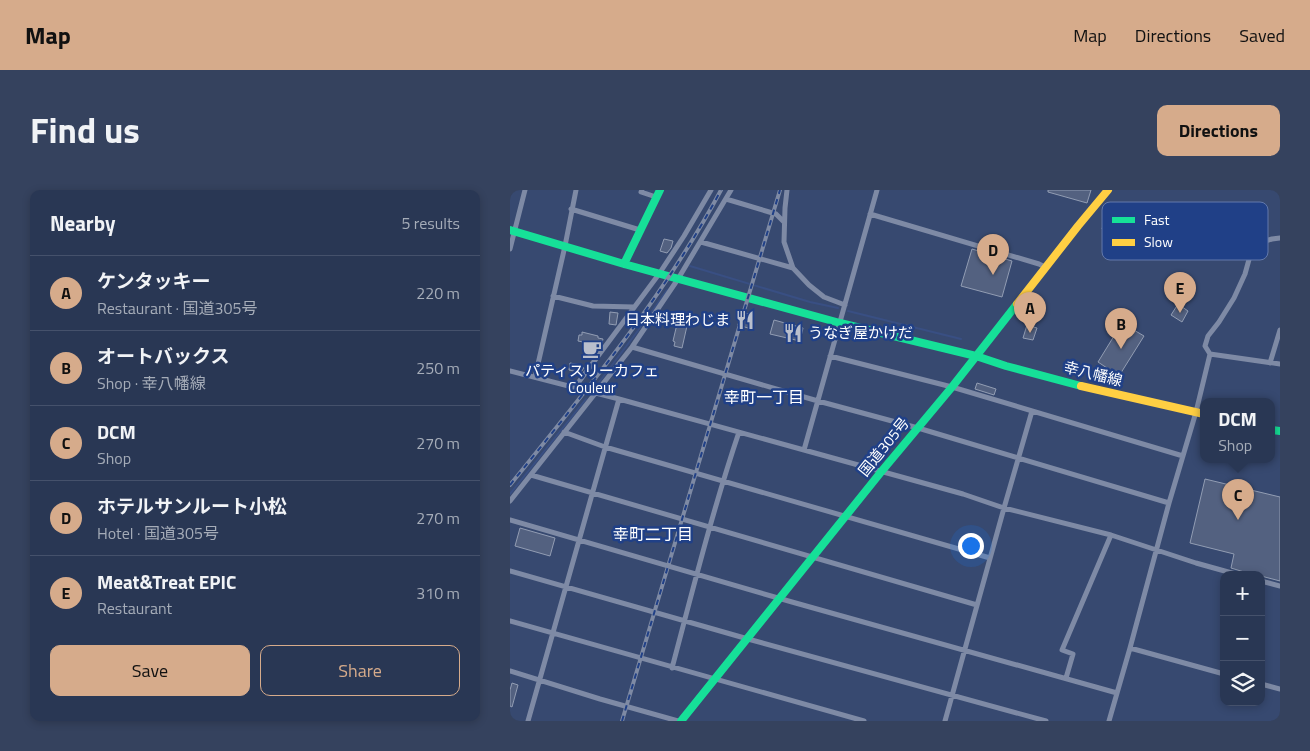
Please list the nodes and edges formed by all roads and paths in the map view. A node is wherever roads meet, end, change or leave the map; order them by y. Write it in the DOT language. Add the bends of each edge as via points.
graph roads {
  1 [pos="525,190"];
  2 [pos="576,190"];
  3 [pos="642,190"];
  4 [pos="711,190"];
  5 [pos="731,190"];
  6 [pos="787,190"];
  7 [pos="877,190"];
  8 [pos="1108,190"];
  9 [pos="658,194"];
  10 [pos="726,200"];
  11 [pos="571,209"];
  12 [pos="870,214"];
  13 [pos="784,222"];
  14 [pos="640,230"];
  15 [pos="512,231"];
  16 [pos="701,242"];
  17 [pos="565,246"];
  18 [pos="510,249"];
  19 [pos="1248,260"];
  20 [pos="624,264"];
  21 [pos="1045,267"];
  22 [pos="793,268"];
  23 [pos="659,274"];
  24 [pos="678,279"];
  25 [pos="553,296"];
  26 [pos="845,305"];
  27 [pos="634,307"];
  28 [pos="840,323"];
  29 [pos="1280,330"];
  30 [pos="632,347"];
  31 [pos="1210,354"];
  32 [pos="830,356"];
  33 [pos="976,356"];
  34 [pos="1270,363"];
  35 [pos="1280,364"];
  36 [pos="510,371"];
  37 [pos="535,377"];
  38 [pos="575,387"];
  39 [pos="952,388"];
  40 [pos="596,392"];
  41 [pos="618,398"];
  42 [pos="818,401"];
  43 [pos="1032,412"];
  44 [pos="1196,412"];
  45 [pos="1200,413"];
  46 [pos="918,428"];
  47 [pos="564,432"];
  48 [pos="739,432"];
  49 [pos="605,447"];
  50 [pos="804,450"];
  51 [pos="1183,456"];
  52 [pos="1018,458"];
  53 [pos="881,472"];
  54 [pos="530,475"];
  55 [pos="723,481"];
  56 [pos="591,494"];
  57 [pos="510,501"];
  58 [pos="1169,503"];
  59 [pos="1004,508"];
  60 [pos="846,516"];
  61 [pos="510,520"];
  62 [pos="710,528"];
  63 [pos="1111,535"];
  64 [pos="579,540"];
  65 [pos="1157,550"];
  66 [pos="813,557"];
  67 [pos="990,558"];
  68 [pos="510,570"];
  69 [pos="1225,571"];
  70 [pos="696,574"];
  71 [pos="1265,582"];
  72 [pos="1280,586"];
  73 [pos="565,587"];
  74 [pos="780,598"];
  75 [pos="977,606"];
  76 [pos="510,621"];
  77 [pos="685,621"];
  78 [pos="552,633"];
  79 [pos="748,639"];
  80 [pos="1130,648"];
  81 [pos="964,650"];
  82 [pos="672,668"];
  83 [pos="510,671"];
  84 [pos="1220,673"];
  85 [pos="1066,678"];
  86 [pos="539,680"];
  87 [pos="715,680"];
  88 [pos="1265,685"];
  89 [pos="1280,689"];
  90 [pos="1118,693"];
  91 [pos="952,694"];
  92 [pos="528,721"];
  93 [pos="680,721"];
  94 [pos="864,721"];
  95 [pos="945,721"];
  96 [pos="1046,721"];
  97 [pos="1108,721"];
  1 -- 15 [label="street"];
  2 -- 11 [label="street"];
  3 -- 9 [label="street"];
  4 -- 23 [label="street"];
  5 -- 10 [label="street"];
  6 -- 13 [label="street"];
  7 -- 12 [label="street"];
  8 -- 21 [label="main road, 国道305号"];
  9 -- 14 [label="main road"];
  10 -- 13 [label="street" via="776,214"];
  10 -- 16 [label="street"];
  11 -- 14 [label="street"];
  11 -- 17 [label="street"];
  12 -- 21 [label="street"];
  12 -- 26 [label="street"];
  13 -- 22 [label="street" via="784,242"];
  14 -- 20 [label="main road"];
  15 -- 17 [label="main road, 幸八幡線"];
  15 -- 18 [label="street"];
  16 -- 22 [label="street"];
  16 -- 24 [label="street"];
  17 -- 20 [label="main road, 幸八幡線"];
  17 -- 25 [label="street"];
  19 -- 31 [label="street" via="1234,298 1208,336 1206,346"];
  20 -- 23 [label="main road, 幸八幡線"];
  21 -- 33 [label="main road, 国道305号"];
  22 -- 26 [label="street" via="824,298"];
  23 -- 24 [label="main road, 幸八幡線"];
  23 -- 27 [label="street"];
  24 -- 28 [label="main road, 幸八幡線"];
  24 -- 30 [label="street"];
  25 -- 27 [label="street" via="593,306"];
  25 -- 37 [label="street"];
  26 -- 28 [label="street"];
  27 -- 38 [label="street"];
  28 -- 32 [label="street"];
  28 -- 33 [label="main road, 幸八幡線"];
  29 -- 34 [label="street"];
  30 -- 40 [label="street"];
  30 -- 42 [label="street"];
  31 -- 34 [label="street"];
  31 -- 44 [label="street"];
  32 -- 39 [label="street"];
  32 -- 42 [label="street"];
  33 -- 39 [label="main road, 国道305号"];
  33 -- 44 [label="main road, 幸八幡線" via="1106,392"];
  34 -- 35 [label="street"];
  36 -- 37 [label="street"];
  37 -- 38 [label="street"];
  38 -- 40 [label="street"];
  39 -- 43 [label="street"];
  39 -- 46 [label="main road, 国道305号"];
  40 -- 41 [label="street"];
  40 -- 47 [label="street"];
  41 -- 48 [label="street"];
  41 -- 49 [label="street"];
  42 -- 46 [label="street"];
  42 -- 50 [label="street"];
  43 -- 51 [label="street"];
  43 -- 52 [label="street"];
  44 -- 45 [label="main road, 幸八幡線"];
  44 -- 51 [label="street"];
  46 -- 52 [label="street"];
  46 -- 53 [label="main road, 国道305号"];
  47 -- 49 [label="street"];
  47 -- 54 [label="street"];
  48 -- 50 [label="street"];
  48 -- 55 [label="street"];
  49 -- 55 [label="street"];
  49 -- 56 [label="street"];
  50 -- 53 [label="street"];
  51 -- 58 [label="street"];
  52 -- 58 [label="street"];
  52 -- 59 [label="street"];
  53 -- 59 [label="street"];
  53 -- 60 [label="main road, 国道305号"];
  54 -- 56 [label="street"];
  54 -- 57 [label="street"];
  55 -- 60 [label="street"];
  55 -- 62 [label="street"];
  56 -- 62 [label="street"];
  56 -- 64 [label="street"];
  58 -- 65 [label="street"];
  59 -- 63 [label="street"];
  59 -- 67 [label="street"];
  60 -- 66 [label="main road, 国道305号"];
  60 -- 67 [label="street"];
  61 -- 64 [label="street"];
  62 -- 66 [label="street"];
  62 -- 70 [label="street"];
  63 -- 65 [label="street"];
  63 -- 85 [label="street" via="1062,650 1073,654"];
  64 -- 70 [label="street"];
  64 -- 73 [label="street"];
  65 -- 69 [label="street"];
  65 -- 80 [label="street"];
  66 -- 74 [label="main road, 国道305号"];
  66 -- 75 [label="street"];
  67 -- 75 [label="street"];
  68 -- 73 [label="street"];
  70 -- 74 [label="street"];
  70 -- 77 [label="street"];
  71 -- 72 [label="street"];
  73 -- 77 [label="street"];
  73 -- 78 [label="street"];
  74 -- 79 [label="main road, 国道305号"];
  74 -- 81 [label="street"];
  75 -- 81 [label="street"];
  76 -- 78 [label="street"];
  77 -- 79 [label="street"];
  77 -- 82 [label="street"];
  78 -- 82 [label="street"];
  78 -- 86 [label="street"];
  79 -- 87 [label="main road, 国道305号"];
  79 -- 91 [label="street"];
  80 -- 84 [label="street"];
  80 -- 90 [label="street"];
  81 -- 85 [label="street"];
  81 -- 91 [label="street"];
  82 -- 87 [label="street"];
  83 -- 86 [label="street"];
  85 -- 90 [label="street"];
  86 -- 92 [label="street"];
  86 -- 93 [label="street"];
  87 -- 93 [label="main road, 国道305号"];
  87 -- 94 [label="street"];
  88 -- 89 [label="street"];
  90 -- 97 [label="street"];
  91 -- 95 [label="street"];
  91 -- 96 [label="street"];
}
